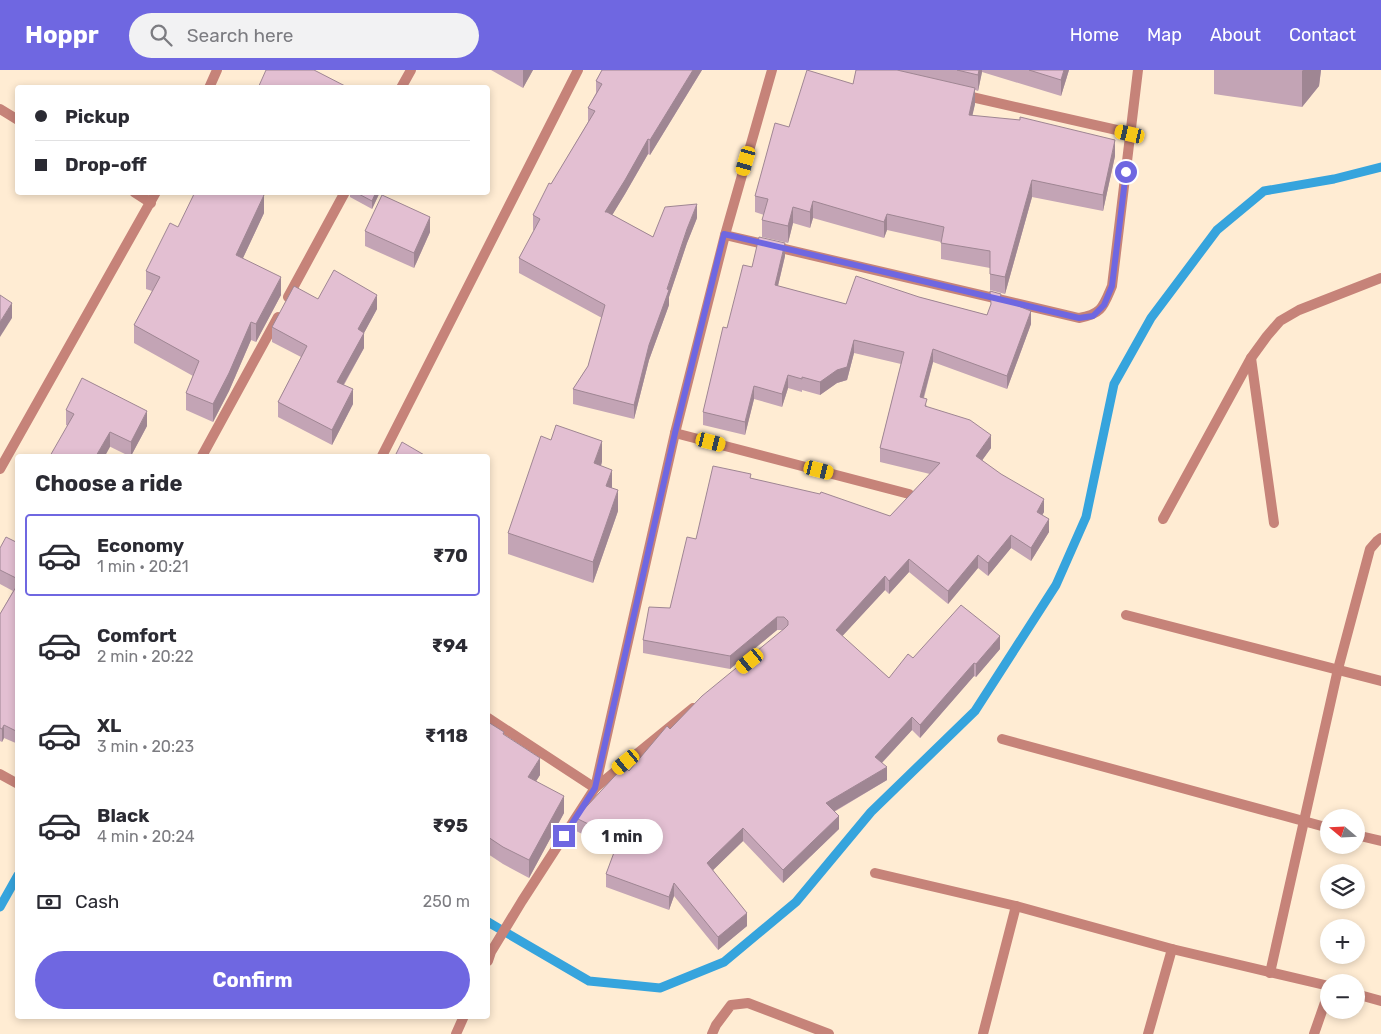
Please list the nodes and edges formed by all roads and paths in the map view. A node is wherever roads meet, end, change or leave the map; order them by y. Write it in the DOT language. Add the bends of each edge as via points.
graph roads {
  1 [pos="217,70"];
  2 [pos="411,70"];
  3 [pos="578,70"];
  4 [pos="772,70"];
  5 [pos="1138,70"];
  6 [pos="210,85"];
  7 [pos="403,85"];
  8 [pos="951,92"];
  9 [pos="0,109"];
  10 [pos="15,118"];
  11 [pos="1130,134"];
  12 [pos="139,195"];
  13 [pos="155,195"];
  14 [pos="343,195"];
  15 [pos="151,203"];
  16 [pos="724,234"];
  17 [pos="1381,278"];
  18 [pos="1251,358"];
  19 [pos="675,433"];
  20 [pos="203,454"];
  21 [pos="383,454"];
  22 [pos="1,464"];
  23 [pos="909,494"];
  24 [pos="1163,519"];
  25 [pos="1274,523"];
  26 [pos="1381,538"];
  27 [pos="1126,615"];
  28 [pos="1338,669"];
  29 [pos="1381,681"];
  30 [pos="704,699"];
  31 [pos="490,719"];
  32 [pos="1002,739"];
  33 [pos="0,774"];
  34 [pos="15,782"];
  35 [pos="595,788"];
  36 [pos="1304,823"];
  37 [pos="1320,826"];
  38 [pos="1365,837"];
  39 [pos="1381,841"];
  40 [pos="875,873"];
  41 [pos="1016,906"];
  42 [pos="1172,949"];
  43 [pos="490,954"];
  44 [pos="1270,973"];
  45 [pos="1320,984"];
  46 [pos="1365,997"];
  47 [pos="1381,1001"];
  48 [pos="1320,1017"];
  49 [pos="463,1019"];
  50 [pos="456,1034"];
  51 [pos="712,1034"];
  52 [pos="829,1034"];
  53 [pos="983,1034"];
  54 [pos="1148,1034"];
  55 [pos="1314,1034"];
  1 -- 6 [label="street"];
  2 -- 7 [label="street"];
  3 -- 21 [label="street"];
  4 -- 16 [label="street"];
  5 -- 11 [label="street"];
  8 -- 11 [label="street"];
  9 -- 10 [label="street"];
  11 -- 16 [label="street" via="1112,286 1104,305 1093,316 1079,318"];
  12 -- 15 [label="street"];
  13 -- 15 [label="street"];
  14 -- 20 [label="street"];
  15 -- 22 [label="street"];
  16 -- 19 [label="street"];
  17 -- 18 [label="street" via="1299,310 1280,321"];
  18 -- 24 [label="street"];
  18 -- 25 [label="street"];
  19 -- 23 [label="street"];
  19 -- 35 [label="street"];
  26 -- 28 [label="street" via="1370,549"];
  27 -- 28 [label="street"];
  28 -- 29 [label="street"];
  28 -- 36 [label="street"];
  30 -- 35 [label="street"];
  31 -- 35 [label="street"];
  32 -- 36 [label="street"];
  33 -- 34 [label="street"];
  35 -- 43 [label="street"];
  36 -- 37 [label="street"];
  36 -- 44 [label="street"];
  38 -- 39 [label="street"];
  40 -- 41 [label="street"];
  41 -- 42 [label="street"];
  41 -- 53 [label="street"];
  42 -- 44 [label="street"];
  42 -- 54 [label="street"];
  44 -- 45 [label="street"];
  46 -- 47 [label="street"];
  48 -- 55 [label="street"];
  49 -- 50 [label="street"];
  51 -- 52 [label="street" via="731,1006 748,1002"];
}
